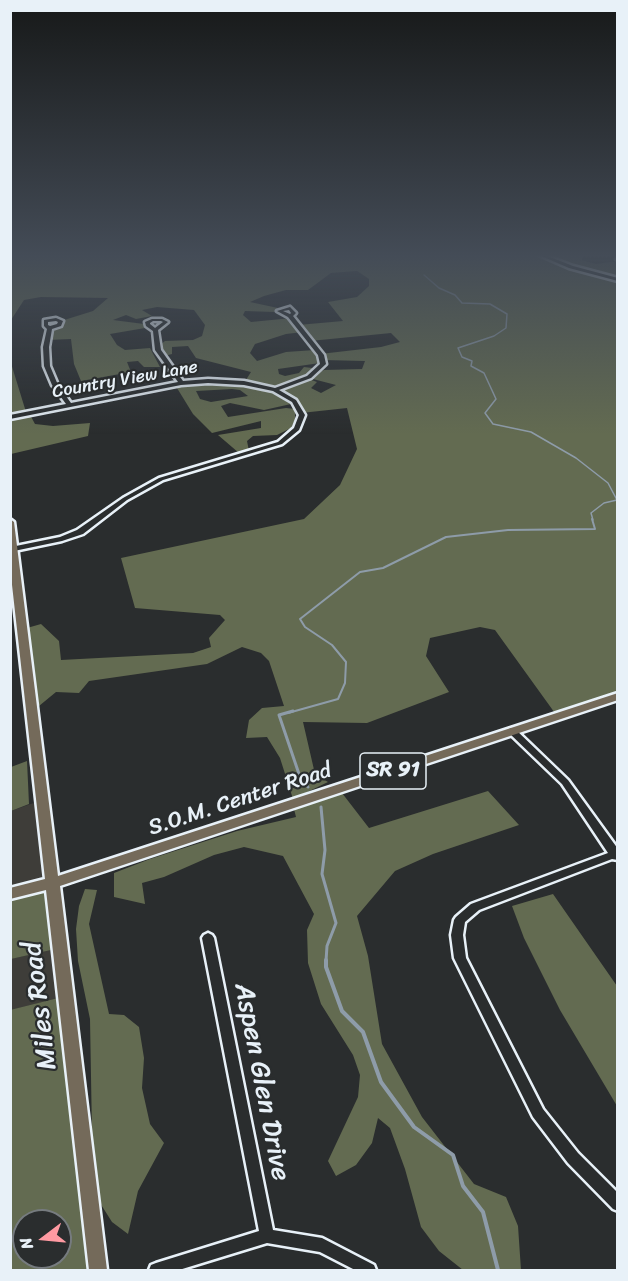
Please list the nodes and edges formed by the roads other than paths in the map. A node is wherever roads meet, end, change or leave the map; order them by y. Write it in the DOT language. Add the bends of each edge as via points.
graph roads {
  1 [pos="290,316"];
  2 [pos="50,328"];
  3 [pos="155,330"];
  4 [pos="181,383"];
  5 [pos="275,390"];
  6 [pos="69,405"];
  7 [pos="10,417"];
  8 [pos="10,522"];
  9 [pos="14,549"];
  10 [pos="14,591"];
  11 [pos="618,696"];
  12 [pos="512,731"];
  13 [pos="616,855"];
  14 [pos="52,884"];
  15 [pos="10,894"];
  16 [pos="208,938"];
  17 [pos="618,1204"];
  18 [pos="267,1236"];
  19 [pos="98,1270"];
  20 [pos="156,1270"];
  21 [pos="369,1270"];
  1 -- 5 [label="street" via="323,364 309,377"];
  2 -- 6 [label="street" via="47,366"];
  3 -- 4 [label="street" via="158,351"];
  4 -- 5 [label="street, Country View Lane" via="226,381"];
  4 -- 6 [label="street, Country View Lane"];
  5 -- 9 [label="street, Country View Lane" via="294,401 302,415 297,429 280,443 161,479 80,532"];
  6 -- 7 [label="street, Country View Lane"];
  8 -- 9 [label="main road, Miles Road"];
  9 -- 10 [label="main road, Miles Road"];
  10 -- 14 [label="main road, Miles Road"];
  11 -- 12 [label="main road, S.O.M. Center Road / SR 91"];
  12 -- 13 [label="street" via="565,782"];
  12 -- 14 [label="main road, S.O.M. Center Road / SR 91"];
  13 -- 17 [label="street" via="475,907 460,920 457,935 460,958 538,1113 573,1158"];
  14 -- 15 [label="main road, S.O.M. Center Road / SR 91"];
  14 -- 19 [label="main road, Miles Road"];
  16 -- 18 [label="street, Aspen Glen Drive"];
  18 -- 20 [label="street"];
  18 -- 21 [label="street" via="322,1245"];
}
